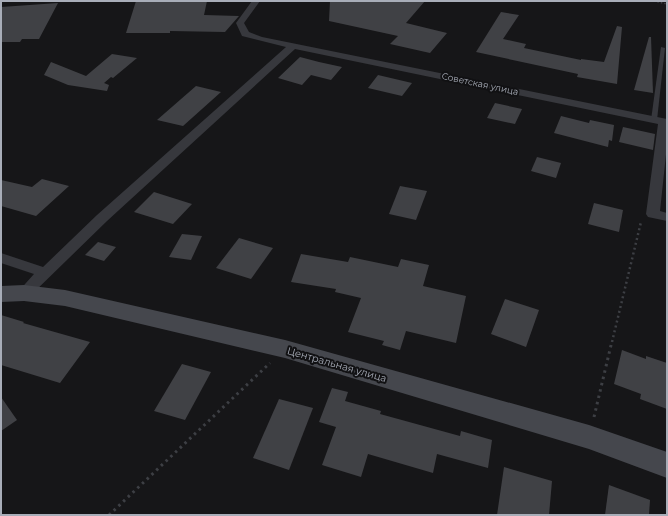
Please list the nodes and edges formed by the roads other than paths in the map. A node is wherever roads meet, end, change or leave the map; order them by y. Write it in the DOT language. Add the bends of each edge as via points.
graph roads {
  1 [pos="256,1"];
  2 [pos="294,45"];
  3 [pos="663,48"];
  4 [pos="662,122"];
  5 [pos="667,217"];
  6 [pos="1,258"];
  7 [pos="46,273"];
  8 [pos="12,293"];
  9 [pos="667,465"];
  1 -- 2 [label="street" via="240,24 245,34"];
  2 -- 4 [label="street, Советская улица"];
  2 -- 7 [label="street" via="102,218"];
  3 -- 4 [label="lane"];
  4 -- 5 [label="street" via="653,214"];
  6 -- 7 [label="street"];
  7 -- 8 [label="street"];
  8 -- 9 [label="street, Центральная улица" via="65,298 285,349 589,437"];
}
